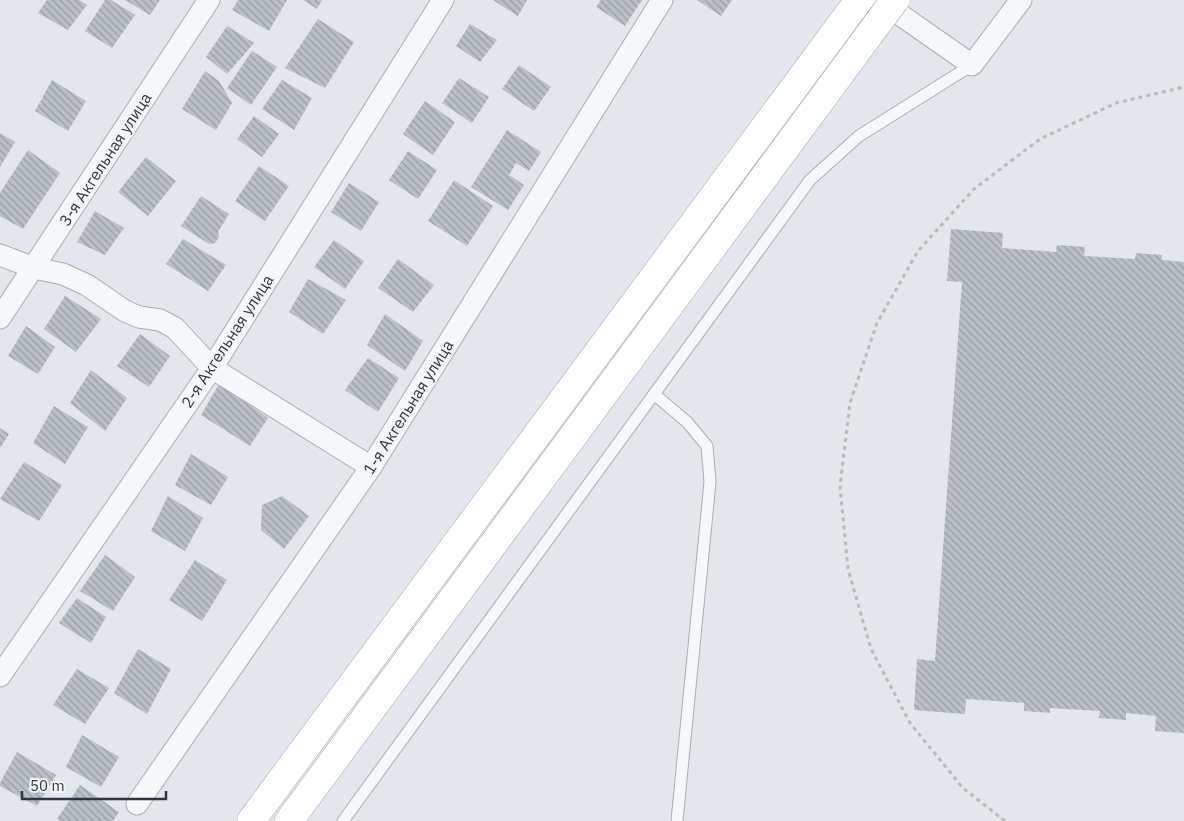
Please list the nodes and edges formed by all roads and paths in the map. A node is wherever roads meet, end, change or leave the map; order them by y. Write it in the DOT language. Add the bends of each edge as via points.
graph roads {
  1 [pos="209,0"];
  2 [pos="443,0"];
  3 [pos="662,0"];
  4 [pos="879,0"];
  5 [pos="895,0"];
  6 [pos="1021,0"];
  7 [pos="852,9"];
  8 [pos="972,65"];
  9 [pos="1184,87"];
  10 [pos="0,255"];
  11 [pos="34,268"];
  12 [pos="0,318"];
  13 [pos="212,368"];
  14 [pos="654,394"];
  15 [pos="371,467"];
  16 [pos="0,676"];
  17 [pos="137,804"];
  18 [pos="251,821"];
  19 [pos="289,821"];
  20 [pos="343,821"];
  21 [pos="677,821"];
  22 [pos="1005,821"];
  1 -- 11 [label="street, 3-я Акгельная улица"];
  2 -- 13 [label="street, 2-я Акгельная улица"];
  3 -- 15 [label="street, 1-я Акгельная улица"];
  4 -- 8 [label="street"];
  5 -- 19 [label="main road, bridge"];
  6 -- 8 [label="street"];
  7 -- 18 [label="main road"];
  8 -- 14 [label="lane" via="859,136 810,180"];
  9 -- 22 [label="path" via="1116,104 1040,139 974,189 918,251 877,324 850,403 840,486 848,569 871,649 910,723 963,788"];
  10 -- 11 [label="street"];
  11 -- 12 [label="street, 3-я Акгельная улица"];
  11 -- 13 [label="street" via="63,274 87,284 125,311 160,320 175,328"];
  13 -- 15 [label="street"];
  13 -- 16 [label="street, 2-я Акгельная улица"];
  14 -- 20 [label="lane"];
  14 -- 21 [label="lane" via="687,422 707,446 710,482"];
  15 -- 17 [label="street, 1-я Акгельная улица"];
}
